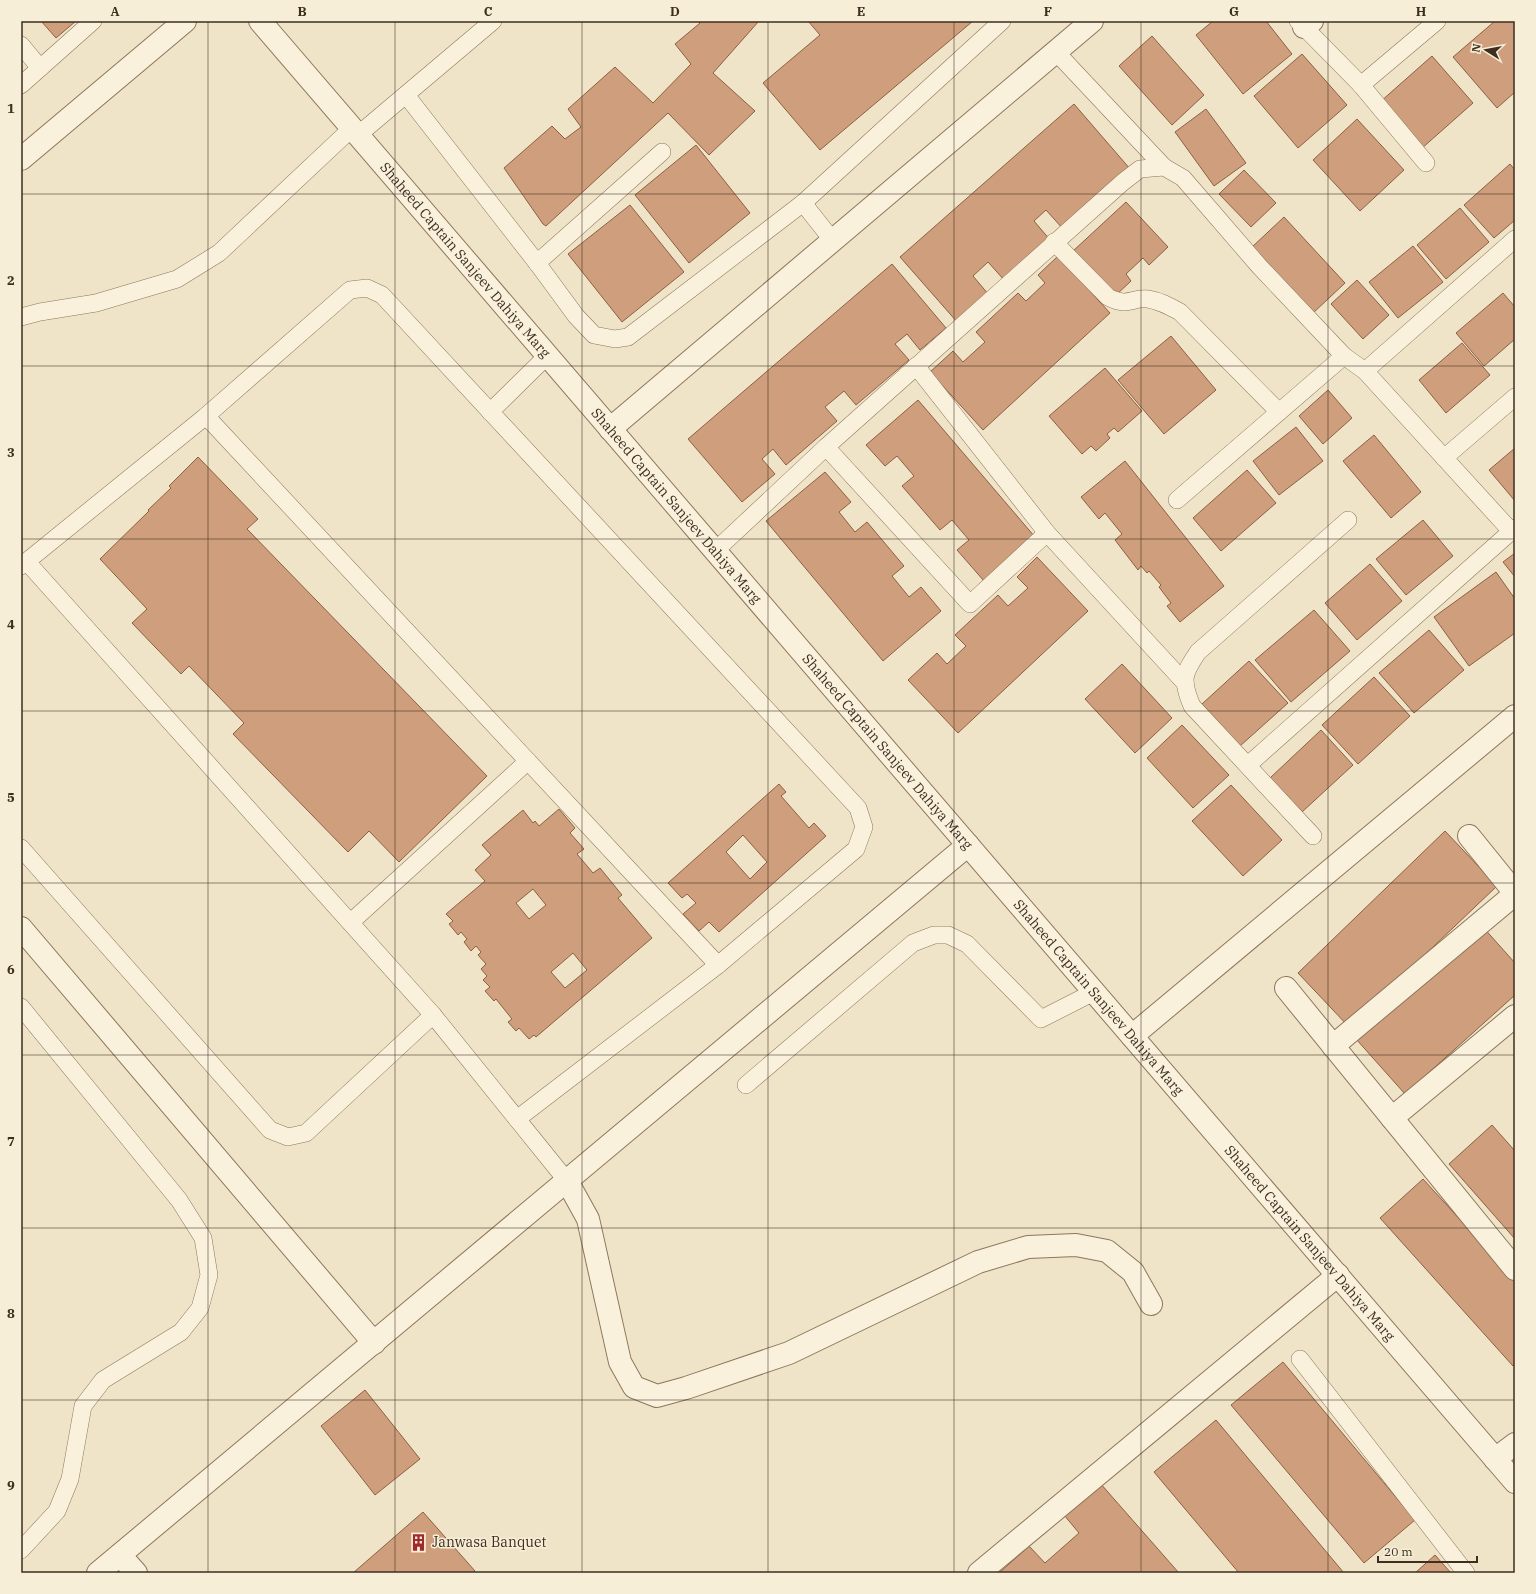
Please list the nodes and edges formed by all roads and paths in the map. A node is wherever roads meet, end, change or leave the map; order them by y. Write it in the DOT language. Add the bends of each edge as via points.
graph roads {
  1 [pos="93,21"];
  2 [pos="185,21"];
  3 [pos="260,21"];
  4 [pos="493,21"];
  5 [pos="1002,21"];
  6 [pos="1092,21"];
  7 [pos="1437,21"];
  8 [pos="1305,23"];
  9 [pos="21,45"];
  10 [pos="1056,52"];
  11 [pos="40,68"];
  12 [pos="21,85"];
  13 [pos="1361,85"];
  14 [pos="406,96"];
  15 [pos="355,132"];
  16 [pos="662,152"];
  17 [pos="21,159"];
  18 [pos="1426,163"];
  19 [pos="1164,167"];
  20 [pos="803,203"];
  21 [pos="1515,239"];
  22 [pos="833,241"];
  23 [pos="1054,242"];
  24 [pos="537,263"];
  25 [pos="21,317"];
  26 [pos="547,356"];
  27 [pos="1344,356"];
  28 [pos="916,366"];
  29 [pos="1365,371"];
  30 [pos="1515,397"];
  31 [pos="490,412"];
  32 [pos="1279,412"];
  33 [pos="206,416"];
  34 [pos="610,429"];
  35 [pos="826,447"];
  36 [pos="1444,458"];
  37 [pos="1177,500"];
  38 [pos="1348,520"];
  39 [pos="1513,529"];
  40 [pos="1047,533"];
  41 [pos="715,551"];
  42 [pos="24,564"];
  43 [pos="1185,683"];
  44 [pos="1515,716"];
  45 [pos="528,761"];
  46 [pos="1248,765"];
  47 [pos="1313,836"];
  48 [pos="1469,836"];
  49 [pos="968,845"];
  50 [pos="21,848"];
  51 [pos="1515,893"];
  52 [pos="351,922"];
  53 [pos="21,928"];
  54 [pos="718,964"];
  55 [pos="1286,988"];
  56 [pos="1094,992"];
  57 [pos="21,1008"];
  58 [pos="434,1015"];
  59 [pos="1515,1016"];
  60 [pos="1132,1036"];
  61 [pos="1333,1046"];
  62 [pos="746,1085"];
  63 [pos="1392,1118"];
  64 [pos="517,1119"];
  65 [pos="567,1181"];
  66 [pos="1515,1269"];
  67 [pos="1338,1275"];
  68 [pos="1150,1304"];
  69 [pos="374,1343"];
  70 [pos="1300,1359"];
  71 [pos="1515,1444"];
  72 [pos="1495,1459"];
  73 [pos="1515,1482"];
  74 [pos="21,1550"];
  75 [pos="120,1555"];
  76 [pos="98,1573"];
  77 [pos="136,1573"];
  78 [pos="978,1573"];
  79 [pos="1466,1573"];
  1 -- 11 [label="lane"];
  2 -- 17 [label="street"];
  3 -- 15 [label="street, Shaheed Captain Sanjeev Dahiya Marg"];
  4 -- 14 [label="lane"];
  5 -- 20 [label="lane"];
  6 -- 10 [label="street"];
  7 -- 13 [label="lane"];
  8 -- 13 [label="lane"];
  9 -- 11 [label="lane"];
  10 -- 19 [label="lane"];
  10 -- 22 [label="street"];
  11 -- 12 [label="lane"];
  13 -- 18 [label="lane"];
  14 -- 15 [label="lane"];
  14 -- 24 [label="lane"];
  15 -- 25 [label="lane" via="219,253 177,279 96,303"];
  15 -- 26 [label="street, Shaheed Captain Sanjeev Dahiya Marg"];
  16 -- 24 [label="lane"];
  19 -- 23 [label="lane" via="1140,169"];
  19 -- 27 [label="lane" via="1183,178 1259,266"];
  20 -- 22 [label="lane"];
  20 -- 24 [label="lane" via="628,337 615,339 594,335 576,316"];
  21 -- 29 [label="lane"];
  22 -- 34 [label="street"];
  23 -- 28 [label="lane"];
  23 -- 32 [label="lane" via="1108,297 1117,302 1128,303 1146,299 1162,302 1180,312"];
  26 -- 31 [label="lane"];
  26 -- 34 [label="street, Shaheed Captain Sanjeev Dahiya Marg"];
  27 -- 29 [label="lane"];
  27 -- 32 [label="lane"];
  28 -- 35 [label="lane"];
  28 -- 40 [label="lane"];
  29 -- 36 [label="lane"];
  30 -- 36 [label="lane"];
  31 -- 33 [label="lane" via="382,295 367,288 350,290"];
  31 -- 54 [label="lane" via="858,808 864,827 856,849"];
  32 -- 37 [label="lane"];
  33 -- 42 [label="lane"];
  33 -- 45 [label="lane"];
  34 -- 41 [label="street, Shaheed Captain Sanjeev Dahiya Marg"];
  35 -- 40 [label="lane" via="970,604"];
  35 -- 41 [label="lane"];
  36 -- 39 [label="lane"];
  38 -- 43 [label="lane" via="1198,652 1186,670"];
  39 -- 46 [label="lane"];
  40 -- 43 [label="lane"];
  41 -- 49 [label="street, Shaheed Captain Sanjeev Dahiya Marg"];
  42 -- 52 [label="lane"];
  43 -- 46 [label="lane" via="1192,706"];
  44 -- 60 [label="street"];
  45 -- 52 [label="lane"];
  45 -- 54 [label="lane"];
  46 -- 47 [label="lane"];
  48 -- 51 [label="street"];
  49 -- 56 [label="street, Shaheed Captain Sanjeev Dahiya Marg"];
  49 -- 65 [label="street"];
  50 -- 58 [label="lane" via="270,1130 288,1137 306,1133"];
  51 -- 61 [label="street"];
  52 -- 58 [label="lane"];
  53 -- 69 [label="street"];
  54 -- 64 [label="lane"];
  55 -- 61 [label="street"];
  56 -- 60 [label="street, Shaheed Captain Sanjeev Dahiya Marg"];
  56 -- 62 [label="lane" via="1041,1019 967,944 948,935 934,935 913,943"];
  57 -- 74 [label="lane" via="179,1200 203,1238 210,1275 200,1308 180,1332 103,1380 83,1406 70,1480 57,1511"];
  58 -- 64 [label="lane"];
  59 -- 63 [label="street"];
  60 -- 67 [label="street, Shaheed Captain Sanjeev Dahiya Marg"];
  61 -- 63 [label="street"];
  63 -- 66 [label="street"];
  64 -- 65 [label="lane"];
  65 -- 68 [label="street" via="588,1219 620,1362 634,1387 657,1396 789,1353 978,1262 1028,1247 1076,1244 1107,1251 1133,1272"];
  65 -- 69 [label="street"];
  67 -- 72 [label="street, Shaheed Captain Sanjeev Dahiya Marg"];
  67 -- 78 [label="street"];
  69 -- 75 [label="street"];
  70 -- 79 [label="lane"];
  71 -- 72 [label="street"];
  72 -- 73 [label="street, Shaheed Captain Sanjeev Dahiya Marg"];
  75 -- 76 [label="street"];
  75 -- 77 [label="street"];
}
